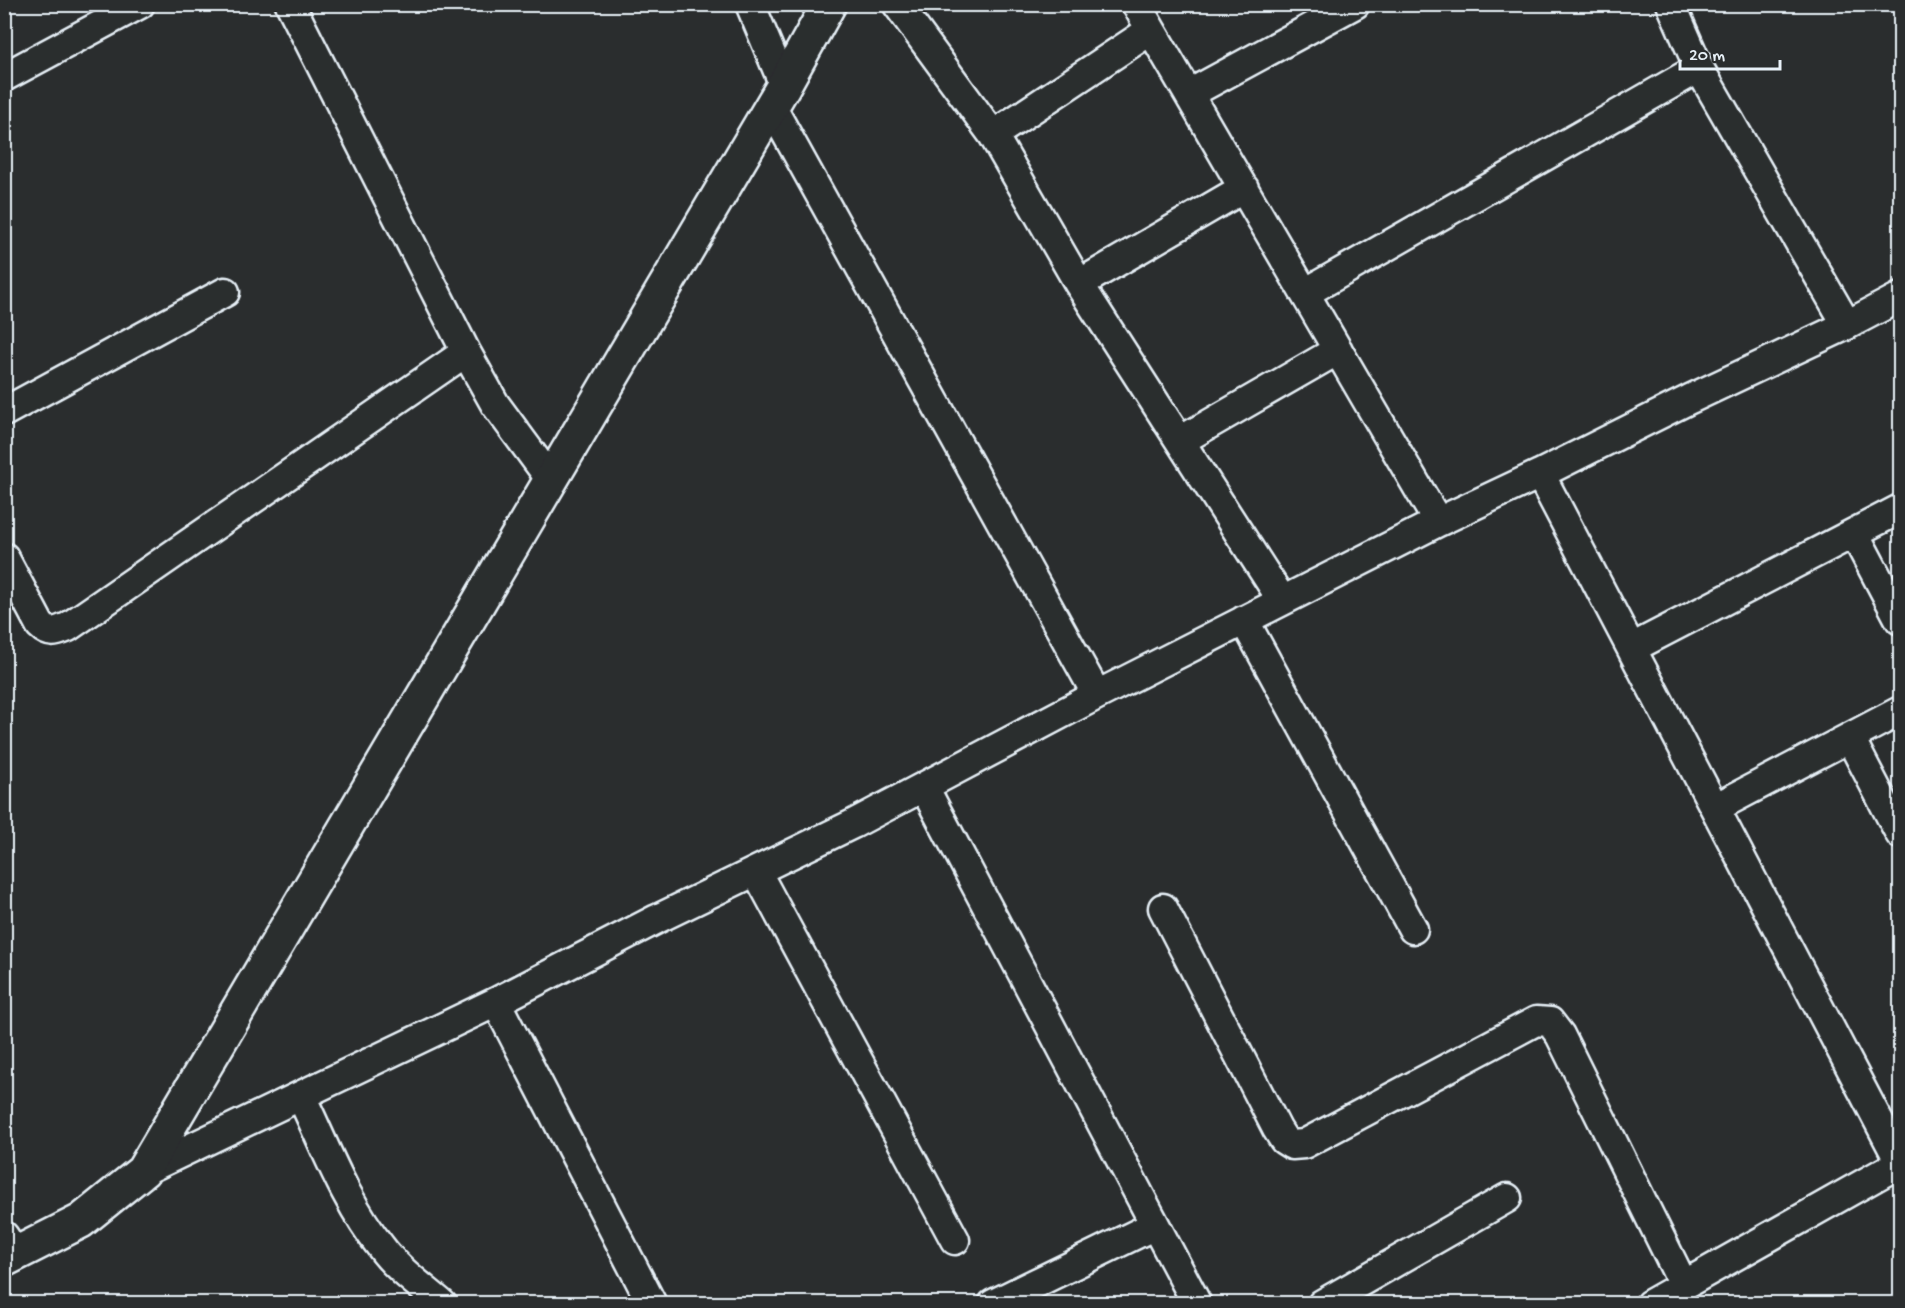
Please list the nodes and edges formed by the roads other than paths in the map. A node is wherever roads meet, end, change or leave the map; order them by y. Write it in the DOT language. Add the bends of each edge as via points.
graph roads {
  1 [pos="140,4"];
  2 [pos="290,4"];
  3 [pos="750,4"];
  4 [pos="829,4"];
  5 [pos="897,4"];
  6 [pos="1137,4"];
  7 [pos="1355,4"];
  8 [pos="1671,4"];
  9 [pos="1151,30"];
  10 [pos="1700,68"];
  11 [pos="4,77"];
  12 [pos="1189,94"];
  13 [pos="778,96"];
  14 [pos="993,135"];
  15 [pos="1244,188"];
  16 [pos="1079,284"];
  17 [pos="225,292"];
  18 [pos="1305,293"];
  19 [pos="1900,297"];
  20 [pos="1847,325"];
  21 [pos="1338,350"];
  22 [pos="466,352"];
  23 [pos="4,412"];
  24 [pos="1180,441"];
  25 [pos="1540,474"];
  26 [pos="551,480"];
  27 [pos="1900,509"];
  28 [pos="1438,522"];
  29 [pos="1854,533"];
  30 [pos="4,557"];
  31 [pos="1282,600"];
  32 [pos="1244,620"];
  33 [pos="1900,620"];
  34 [pos="1632,648"];
  35 [pos="1096,695"];
  36 [pos="1900,711"];
  37 [pos="1850,738"];
  38 [pos="924,787"];
  39 [pos="1715,808"];
  40 [pos="1900,834"];
  41 [pos="756,871"];
  42 [pos="1162,908"];
  43 [pos="1413,929"];
  44 [pos="496,1002"];
  45 [pos="300,1096"];
  46 [pos="1900,1162"];
  47 [pos="143,1171"];
  48 [pos="1507,1198"];
  49 [pos="1155,1225"];
  50 [pos="956,1240"];
  51 [pos="8,1250"];
  52 [pos="1684,1286"];
  53 [pos="442,1304"];
  54 [pos="652,1304"];
  55 [pos="993,1304"];
  56 [pos="1197,1304"];
  57 [pos="1322,1304"];
  58 [pos="1650,1304"];
  1 -- 11 [label="street"];
  2 -- 22 [label="street"];
  3 -- 13 [label="street"];
  4 -- 13 [label="street"];
  5 -- 14 [label="street"];
  6 -- 9 [label="street"];
  7 -- 12 [label="street"];
  8 -- 10 [label="street"];
  9 -- 12 [label="street"];
  9 -- 14 [label="street"];
  10 -- 18 [label="street"];
  10 -- 20 [label="street"];
  12 -- 15 [label="street"];
  13 -- 26 [label="street"];
  13 -- 35 [label="street"];
  14 -- 16 [label="street"];
  15 -- 16 [label="street"];
  15 -- 18 [label="street"];
  16 -- 24 [label="street"];
  17 -- 23 [label="street"];
  18 -- 21 [label="street"];
  19 -- 20 [label="street"];
  20 -- 25 [label="street"];
  21 -- 24 [label="street"];
  21 -- 28 [label="street"];
  22 -- 26 [label="street" via="495,404"];
  22 -- 30 [label="street" via="54,633 40,625"];
  24 -- 31 [label="street"];
  25 -- 28 [label="street"];
  25 -- 34 [label="street"];
  26 -- 47 [label="street"];
  27 -- 29 [label="street"];
  28 -- 31 [label="street"];
  29 -- 33 [label="street"];
  29 -- 34 [label="street"];
  31 -- 32 [label="street"];
  32 -- 35 [label="street"];
  32 -- 43 [label="street"];
  34 -- 39 [label="street"];
  35 -- 38 [label="street"];
  36 -- 37 [label="street"];
  37 -- 39 [label="street"];
  37 -- 40 [label="street"];
  38 -- 41 [label="street"];
  38 -- 49 [label="street"];
  39 -- 46 [label="street"];
  41 -- 44 [label="street"];
  41 -- 50 [label="street"];
  42 -- 52 [label="street" via="1277,1129 1292,1145 1304,1144 1536,1021 1550,1022 1560,1035"];
  44 -- 45 [label="street"];
  44 -- 54 [label="street"];
  45 -- 47 [label="street"];
  45 -- 53 [label="street" via="371,1234 390,1257"];
  46 -- 52 [label="street"];
  47 -- 51 [label="street" via="81,1221"];
  48 -- 57 [label="street"];
  49 -- 55 [label="street"];
  49 -- 56 [label="street"];
  52 -- 58 [label="street"];
}
